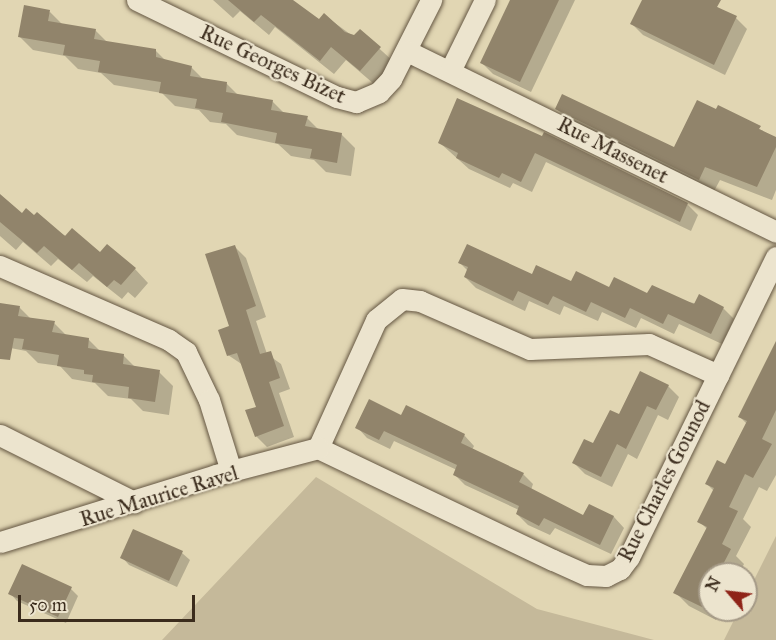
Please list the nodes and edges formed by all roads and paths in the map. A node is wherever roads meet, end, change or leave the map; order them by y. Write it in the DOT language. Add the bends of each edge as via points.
graph roads {
  1 [pos="137,0"];
  2 [pos="431,0"];
  3 [pos="485,0"];
  4 [pos="407,51"];
  5 [pos="450,71"];
  6 [pos="776,232"];
  7 [pos="776,257"];
  8 [pos="0,266"];
  9 [pos="718,375"];
  10 [pos="0,435"];
  11 [pos="318,448"];
  12 [pos="231,471"];
  13 [pos="134,502"];
  14 [pos="0,542"];
  1 -- 4 [label="street, Rue Georges Bizet" via="337,97 356,102 379,92"];
  2 -- 4 [label="street, Rue Georges Bizet"];
  3 -- 5 [label="street"];
  4 -- 5 [label="street, Rue Massenet"];
  5 -- 6 [label="street, Rue Massenet"];
  7 -- 9 [label="street, Rue Charles Gounod"];
  8 -- 12 [label="street" via="169,340 186,352 209,400"];
  9 -- 11 [label="street" via="649,344 530,350 420,301 402,299 376,320"];
  9 -- 11 [label="street, Rue Charles Gounod" via="629,557 620,569 606,576 587,575"];
  10 -- 13 [label="street"];
  11 -- 12 [label="street, Rue Maurice Ravel"];
  12 -- 13 [label="street, Rue Maurice Ravel"];
  13 -- 14 [label="street, Rue Maurice Ravel"];
}
